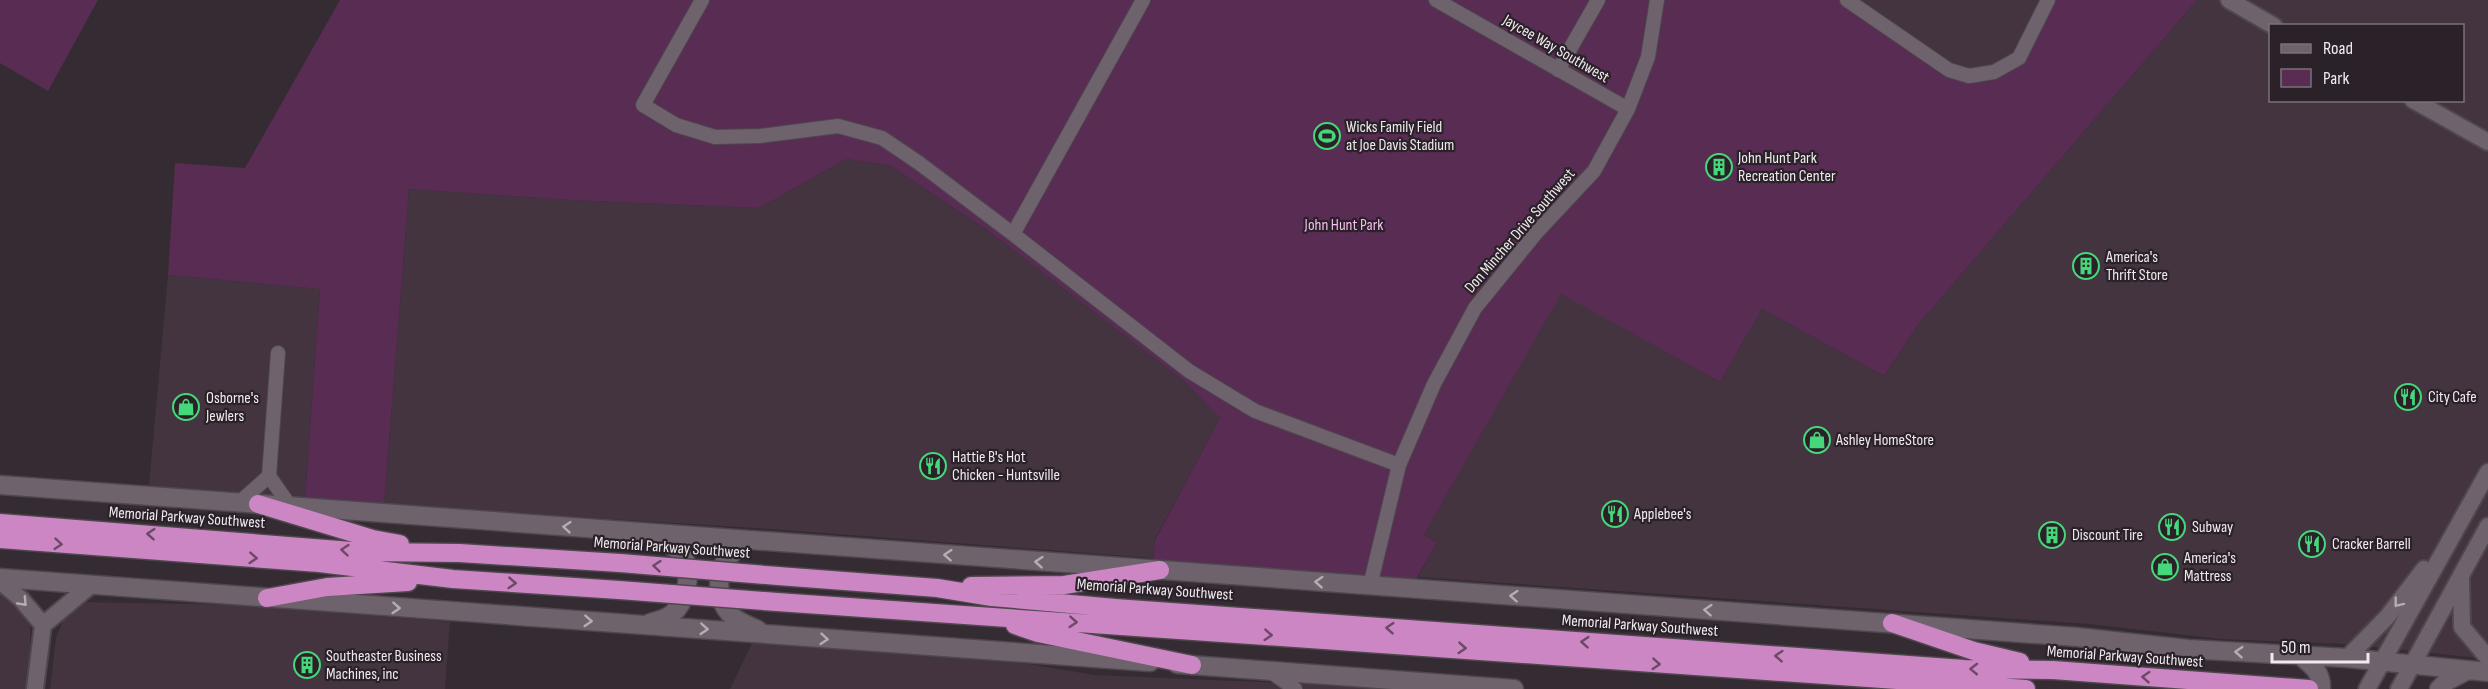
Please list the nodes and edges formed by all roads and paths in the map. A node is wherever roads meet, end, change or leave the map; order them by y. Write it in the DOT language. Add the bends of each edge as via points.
graph roads {
  1 [pos="702,0"];
  2 [pos="1143,0"];
  3 [pos="1436,0"];
  4 [pos="1598,0"];
  5 [pos="1657,0"];
  6 [pos="1847,0"];
  7 [pos="2049,0"];
  8 [pos="2229,0"];
  9 [pos="2271,24"];
  10 [pos="1558,70"];
  11 [pos="2417,102"];
  12 [pos="1628,110"];
  13 [pos="2488,142"];
  14 [pos="1013,234"];
  15 [pos="278,353"];
  16 [pos="1399,465"];
  17 [pos="2488,472"];
  18 [pos="269,476"];
  19 [pos="0,484"];
  20 [pos="249,503"];
  21 [pos="290,506"];
  22 [pos="0,523"];
  23 [pos="2460,523"];
  24 [pos="2488,526"];
  25 [pos="646,532"];
  26 [pos="0,539"];
  27 [pos="749,540"];
  28 [pos="446,553"];
  29 [pos="1160,570"];
  30 [pos="2460,576"];
  31 [pos="453,579"];
  32 [pos="0,580"];
  33 [pos="91,585"];
  34 [pos="1370,586"];
  35 [pos="937,588"];
  36 [pos="267,598"];
  37 [pos="994,617"];
  38 [pos="1892,623"];
  39 [pos="43,625"];
  40 [pos="646,625"];
  41 [pos="766,633"];
  42 [pos="2301,656"];
  43 [pos="2347,658"];
  44 [pos="2488,658"];
  45 [pos="2381,662"];
  46 [pos="1192,665"];
  47 [pos="2411,665"];
  48 [pos="2053,670"];
  49 [pos="2466,671"];
  50 [pos="1271,672"];
  51 [pos="2488,672"];
  52 [pos="1355,683"];
  53 [pos="35,689"];
  54 [pos="1295,689"];
  55 [pos="1514,689"];
  56 [pos="2026,689"];
  57 [pos="2309,689"];
  58 [pos="2321,689"];
  59 [pos="2367,689"];
  60 [pos="2398,689"];
  61 [pos="2439,689"];
  1 -- 14 [label="street" via="643,105 676,125 715,137 760,136 838,126 882,138"];
  2 -- 14 [label="street"];
  3 -- 10 [label="street, Jaycee Way Southwest"];
  4 -- 10 [label="street"];
  5 -- 12 [label="street, Don Mincher Drive Southwest" via="1648,57"];
  6 -- 7 [label="street" via="1949,70 1969,76 1994,72 2019,58"];
  8 -- 9 [label="street"];
  10 -- 12 [label="street, Jaycee Way Southwest"];
  11 -- 13 [label="street"];
  12 -- 16 [label="street, Don Mincher Drive Southwest" via="1594,171 1536,233 1475,308 1434,384"];
  14 -- 16 [label="street" via="1189,371 1255,411"];
  15 -- 18 [label="street"];
  16 -- 34 [label="street, Don Mincher Drive Southwest"];
  17 -- 23 [label="street"];
  18 -- 20 [label="street"];
  18 -- 21 [label="street"];
  19 -- 20 [label="main road"];
  20 -- 21 [label="main road"];
  20 -- 28 [label="highway" via="373,539"];
  25 -- 21 [label="main road, one-way"];
  28 -- 22 [label="highway, Memorial Parkway Southwest, one-way" via="364,552"];
  23 -- 43 [label="street, one-way" via="2388,616"];
  23 -- 45 [label="street"];
  24 -- 30 [label="street"];
  25 -- 27 [label="main road"];
  25 -- 40 [label="main road" via="684,558 687,576 680,605 670,615"];
  26 -- 31 [label="highway, one-way" via="319,563"];
  29 -- 27 [label="main road, one-way"];
  27 -- 41 [label="main road" via="726,560 719,577 720,593 724,607 733,617"];
  35 -- 28 [label="highway, Memorial Parkway Southwest, one-way, bridge"];
  34 -- 29 [label="main road, one-way"];
  29 -- 35 [label="highway" via="1064,585"];
  30 -- 44 [label="street" via="2462,627"];
  30 -- 47 [label="street"];
  31 -- 36 [label="highway" via="327,587"];
  31 -- 37 [label="highway, one-way, bridge"];
  32 -- 33 [label="main road"];
  32 -- 39 [label="street, one-way"];
  33 -- 36 [label="main road"];
  33 -- 39 [label="street"];
  38 -- 34 [label="main road, one-way"];
  48 -- 35 [label="highway, Memorial Parkway Southwest, one-way" via="1964,669 1115,608"];
  36 -- 40 [label="main road, one-way"];
  37 -- 46 [label="highway" via="1038,633"];
  37 -- 56 [label="highway, one-way"];
  42 -- 38 [label="main road, one-way"];
  38 -- 48 [label="highway" via="1974,651"];
  39 -- 53 [label="street"];
  40 -- 41 [label="main road, one-way"];
  41 -- 46 [label="main road, one-way"];
  42 -- 43 [label="main road"];
  42 -- 58 [label="main road" via="2316,668"];
  43 -- 45 [label="main road"];
  45 -- 47 [label="main road"];
  45 -- 59 [label="street"];
  46 -- 50 [label="main road"];
  47 -- 49 [label="main road"];
  47 -- 60 [label="street"];
  57 -- 48 [label="highway, Memorial Parkway Southwest, one-way"];
  49 -- 51 [label="main road"];
  49 -- 61 [label="main road"];
  50 -- 52 [label="main road"];
  50 -- 54 [label="street"];
  52 -- 55 [label="main road"];
}
